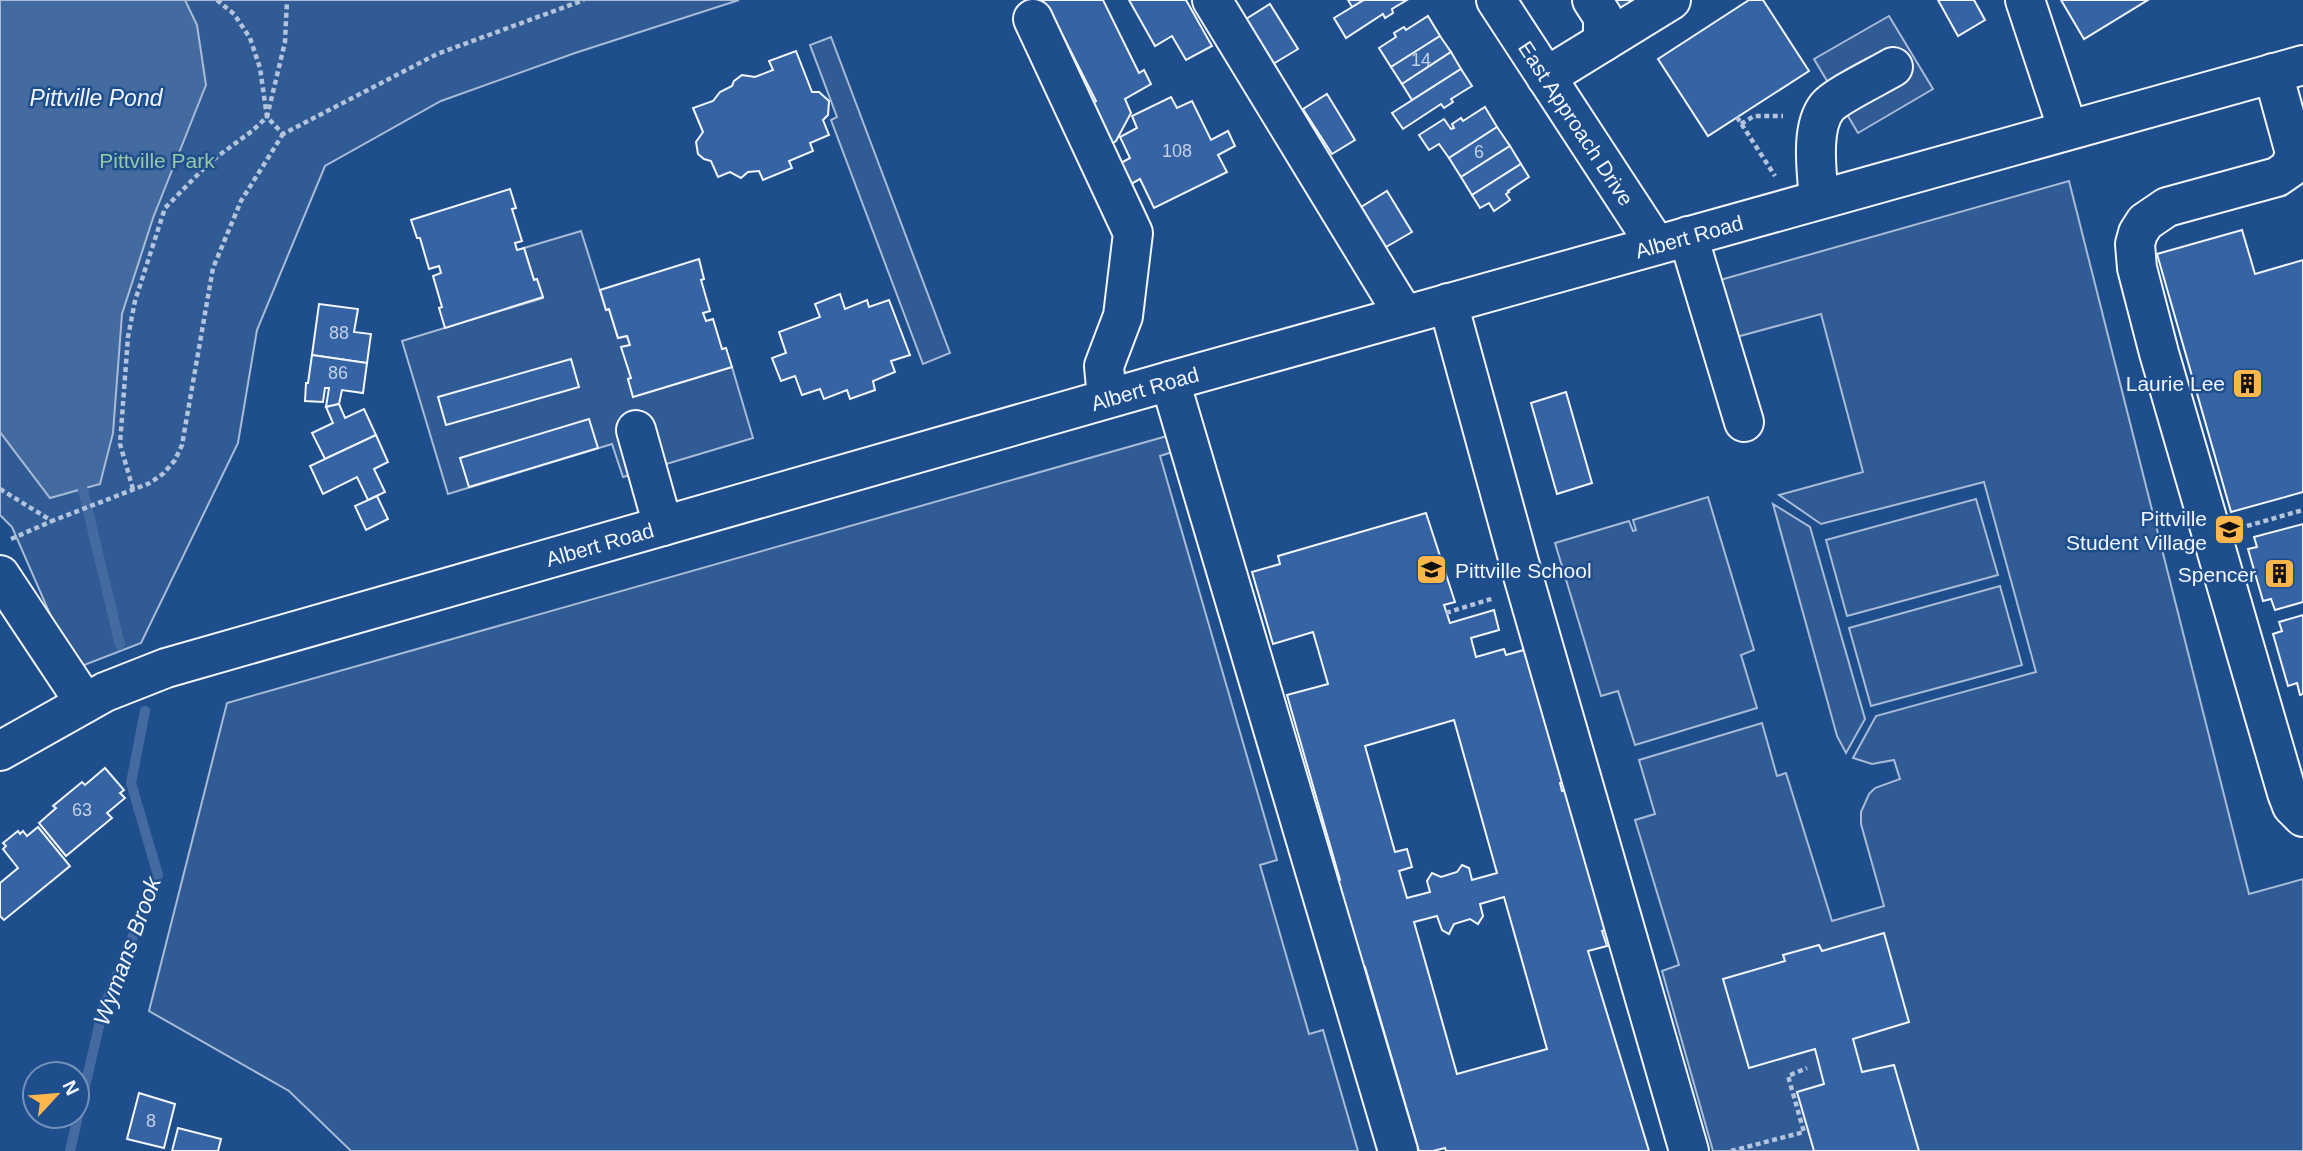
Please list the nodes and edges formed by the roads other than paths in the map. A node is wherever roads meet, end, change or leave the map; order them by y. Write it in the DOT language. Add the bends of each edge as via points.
graph roads {
  1 [pos="1212,0"];
  2 [pos="1592,0"];
  3 [pos="1671,0"];
  4 [pos="2025,0"];
  5 [pos="1509,4"];
  6 [pos="1033,19"];
  7 [pos="1603,42"];
  8 [pos="1893,68"];
  9 [pos="2288,69"];
  10 [pos="1546,76"];
  11 [pos="2068,130"];
  12 [pos="2299,158"];
  13 [pos="1807,203"];
  14 [pos="1672,240"];
  15 [pos="1448,303"];
  16 [pos="1404,315"];
  17 [pos="1170,380"];
  18 [pos="1107,398"];
  19 [pos="1744,422"];
  20 [pos="636,430"];
  21 [pos="663,526"];
  22 [pos="0,575"];
  23 [pos="85,703"];
  24 [pos="0,751"];
  25 [pos="2303,817"];
  26 [pos="1398,1151"];
  27 [pos="1689,1151"];
  1 -- 16 [label="street"];
  2 -- 7 [label="street" via="1602,17"];
  3 -- 7 [label="street"];
  4 -- 11 [label="street"];
  5 -- 10 [label="street, East Approach Drive"];
  6 -- 18 [label="street" via="1133,233 1123,316 1104,366"];
  7 -- 10 [label="street"];
  8 -- 13 [label="street" via="1828,105 1818,132"];
  9 -- 11 [label="street, Albert Road"];
  9 -- 12 [label="street"];
  10 -- 14 [label="street, East Approach Drive"];
  11 -- 13 [label="street, Albert Road"];
  12 -- 25 [label="street" via="2277,177 2166,207 2145,222 2135,244 2156,341 2287,793"];
  13 -- 14 [label="street, Albert Road"];
  14 -- 15 [label="street, Albert Road"];
  14 -- 19 [label="street, East Approach Drive"];
  15 -- 16 [label="street, Albert Road"];
  15 -- 27 [label="street"];
  16 -- 17 [label="street, Albert Road"];
  17 -- 18 [label="street, Albert Road"];
  17 -- 26 [label="street"];
  18 -- 21 [label="street, Albert Road"];
  20 -- 21 [label="street"];
  21 -- 23 [label="street, Albert Road" via="166,668"];
  22 -- 23 [label="street"];
  23 -- 24 [label="street, Albert Road"];
}
